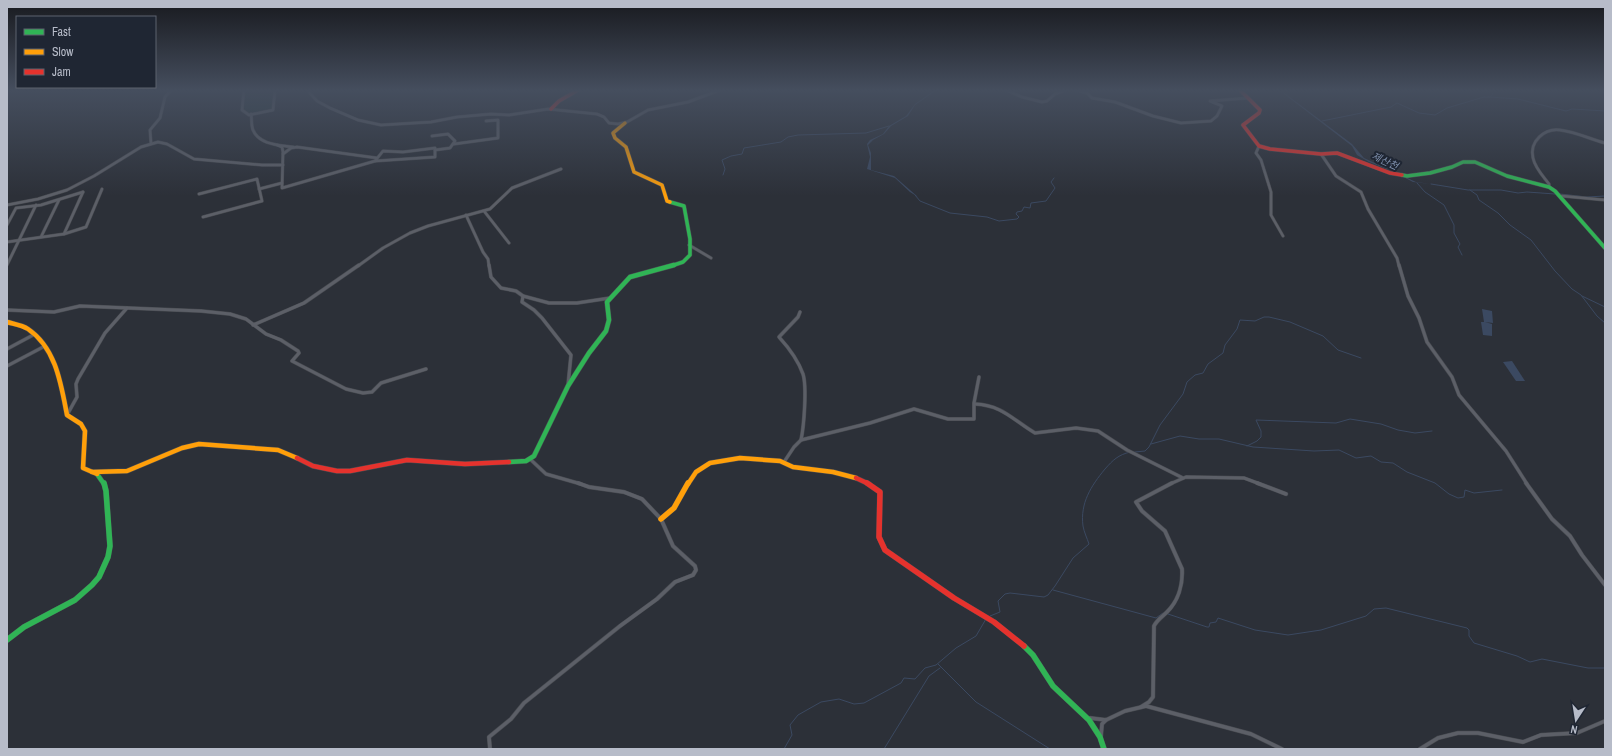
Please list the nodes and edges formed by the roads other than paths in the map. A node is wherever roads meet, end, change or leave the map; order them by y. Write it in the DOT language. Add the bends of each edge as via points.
graph roads {
  1 [pos="154,125"];
  2 [pos="253,125"];
  3 [pos="378,125"];
  4 [pos="390,125"];
  5 [pos="498,125"];
  6 [pos="622,125"];
  7 [pos="1245,125"];
  8 [pos="432,136"];
  9 [pos="151,143"];
  10 [pos="1605,143"];
  11 [pos="454,144"];
  12 [pos="277,145"];
  13 [pos="1259,146"];
  14 [pos="297,147"];
  15 [pos="435,150"];
  16 [pos="283,154"];
  17 [pos="1321,154"];
  18 [pos="376,159"];
  19 [pos="283,161"];
  20 [pos="270,165"];
  21 [pos="283,165"];
  22 [pos="561,169"];
  23 [pos="282,183"];
  24 [pos="1549,187"];
  25 [pos="102,189"];
  26 [pos="259,189"];
  27 [pos="199,194"];
  28 [pos="1562,196"];
  29 [pos="59,200"];
  30 [pos="1605,200"];
  31 [pos="7,205"];
  32 [pos="36,206"];
  33 [pos="484,211"];
  34 [pos="466,215"];
  35 [pos="203,217"];
  36 [pos="7,225"];
  37 [pos="64,234"];
  38 [pos="1283,236"];
  39 [pos="41,237"];
  40 [pos="19,241"];
  41 [pos="7,242"];
  42 [pos="509,243"];
  43 [pos="689,245"];
  44 [pos="1605,248"];
  45 [pos="711,258"];
  46 [pos="7,265"];
  47 [pos="523,296"];
  48 [pos="610,298"];
  49 [pos="127,308"];
  50 [pos="7,310"];
  51 [pos="800,312"];
  52 [pos="7,322"];
  53 [pos="253,325"];
  54 [pos="35,334"];
  55 [pos="45,346"];
  56 [pos="7,349"];
  57 [pos="7,366"];
  58 [pos="426,369"];
  59 [pos="979,377"];
  60 [pos="568,386"];
  61 [pos="975,404"];
  62 [pos="66,416"];
  63 [pos="801,440"];
  64 [pos="530,459"];
  65 [pos="784,462"];
  66 [pos="92,472"];
  67 [pos="1183,478"];
  68 [pos="1286,494"];
  69 [pos="661,519"];
  70 [pos="1605,585"];
  71 [pos="7,640"];
  72 [pos="1142,707"];
  73 [pos="1090,718"];
  74 [pos="1106,720"];
  75 [pos="1605,721"];
  76 [pos="1101,737"];
  77 [pos="490,749"];
  78 [pos="1104,749"];
  79 [pos="1282,749"];
  80 [pos="1420,749"];
  1 -- 9 [label="street" via="150,130"];
  2 -- 12 [label="street" via="256,135 266,142"];
  3 -- 4 [label="street"];
  5 -- 11 [label="street" via="498,138"];
  6 -- 43 [label="street" via="613,133 616,140 628,148 634,172 662,185 667,201 684,206 689,227"];
  7 -- 13 [label="street"];
  8 -- 11 [label="street" via="448,134 455,140"];
  9 -- 20 [label="street" via="164,143 184,156 194,159"];
  9 -- 31 [label="street" via="81,184 45,197"];
  10 -- 24 [label="street" via="1561,130 1546,130 1541,133 1532,146 1532,158"];
  11 -- 15 [label="street" via="450,148"];
  12 -- 14 [label="street"];
  12 -- 16 [label="street" via="282,148"];
  13 -- 17 [label="street" via="1272,150"];
  13 -- 38 [label="street" via="1256,153 1272,195 1271,215"];
  14 -- 16 [label="street"];
  14 -- 18 [label="street"];
  15 -- 18 [label="street" via="383,151"];
  15 -- 18 [label="street" via="435,157"];
  16 -- 19 [label="street"];
  17 -- 24 [label="street" via="1340,154 1390,173 1407,176 1430,173 1463,162 1475,162 1507,176"];
  17 -- 70 [label="street" via="1336,176 1361,192 1397,258 1408,296 1427,342 1452,377 1459,395 1506,451 1534,496 1552,519 1570,536"];
  18 -- 23 [label="street" via="282,188"];
  19 -- 20 [label="street"];
  19 -- 21 [label="street"];
  20 -- 21 [label="street"];
  21 -- 23 [label="street"];
  22 -- 33 [label="street" via="515,186"];
  23 -- 26 [label="street"];
  24 -- 28 [label="street"];
  25 -- 37 [label="street" via="87,226"];
  26 -- 27 [label="street" via="257,179"];
  26 -- 35 [label="street" via="262,201"];
  28 -- 30 [label="street"];
  28 -- 44 [label="street" via="1564,202"];
  29 -- 32 [label="street"];
  29 -- 37 [label="street" via="83,192"];
  29 -- 39 [label="street"];
  32 -- 36 [label="street" via="16,208"];
  32 -- 40 [label="street"];
  33 -- 34 [label="street"];
  33 -- 42 [label="street"];
  34 -- 47 [label="street" via="488,259 491,277 501,288 516,291"];
  34 -- 53 [label="street" via="428,226 400,238 304,303"];
  37 -- 39 [label="street"];
  39 -- 40 [label="street"];
  40 -- 41 [label="street"];
  40 -- 46 [label="street"];
  43 -- 45 [label="street"];
  43 -- 48 [label="street" via="690,256 683,262 630,277"];
  47 -- 48 [label="street" via="543,303 561,304"];
  47 -- 60 [label="street" via="522,302 540,315 571,355"];
  48 -- 60 [label="street" via="607,329 588,353"];
  49 -- 50 [label="street" via="80,306 50,312"];
  49 -- 53 [label="street" via="219,313 241,317"];
  49 -- 62 [label="street" via="105,333 78,379 77,397"];
  51 -- 63 [label="street" via="779,337 791,350 803,375 804,424"];
  52 -- 54 [label="street" via="29,329"];
  53 -- 58 [label="street" via="298,351 292,361 352,391 370,392 381,383"];
  54 -- 55 [label="street"];
  54 -- 56 [label="street"];
  55 -- 57 [label="street"];
  55 -- 62 [label="street" via="53,361"];
  59 -- 61 [label="street"];
  60 -- 64 [label="street" via="534,456"];
  61 -- 63 [label="street" via="974,419 948,419 914,409"];
  61 -- 67 [label="street" via="989,404 998,408 1035,433 1076,428 1098,431 1127,450"];
  62 -- 66 [label="street" via="83,427 85,444 82,466 84,470"];
  63 -- 65 [label="street"];
  64 -- 66 [label="street" via="465,464 406,460 350,471 337,471 313,466 278,450 206,444 182,448 127,471"];
  64 -- 69 [label="street" via="546,474 589,487 618,490 636,496 647,503"];
  65 -- 69 [label="street" via="752,459 714,462 704,466 695,473 669,514"];
  65 -- 73 [label="street" via="792,467 858,477 877,488 880,496 879,539 885,550 994,622 1021,643 1034,655 1052,684"];
  66 -- 71 [label="street" via="100,475 105,484 110,536 109,552 101,572 77,598 62,608 22,625"];
  67 -- 68 [label="street" via="1244,478"];
  67 -- 72 [label="street" via="1144,496 1135,503 1165,531 1183,576 1181,589 1173,605 1154,626 1153,697"];
  69 -- 77 [label="street" via="673,546 695,566 694,574 675,582 657,599 524,703 511,719 489,737"];
  72 -- 74 [label="street" via="1125,711"];
  72 -- 79 [label="street" via="1251,734"];
  73 -- 74 [label="street"];
  73 -- 76 [label="street"];
  74 -- 76 [label="street" via="1102,724"];
  75 -- 80 [label="street" via="1577,732 1556,736 1538,735 1522,742 1485,734 1459,733 1434,739"];
  76 -- 78 [label="street"];
}
